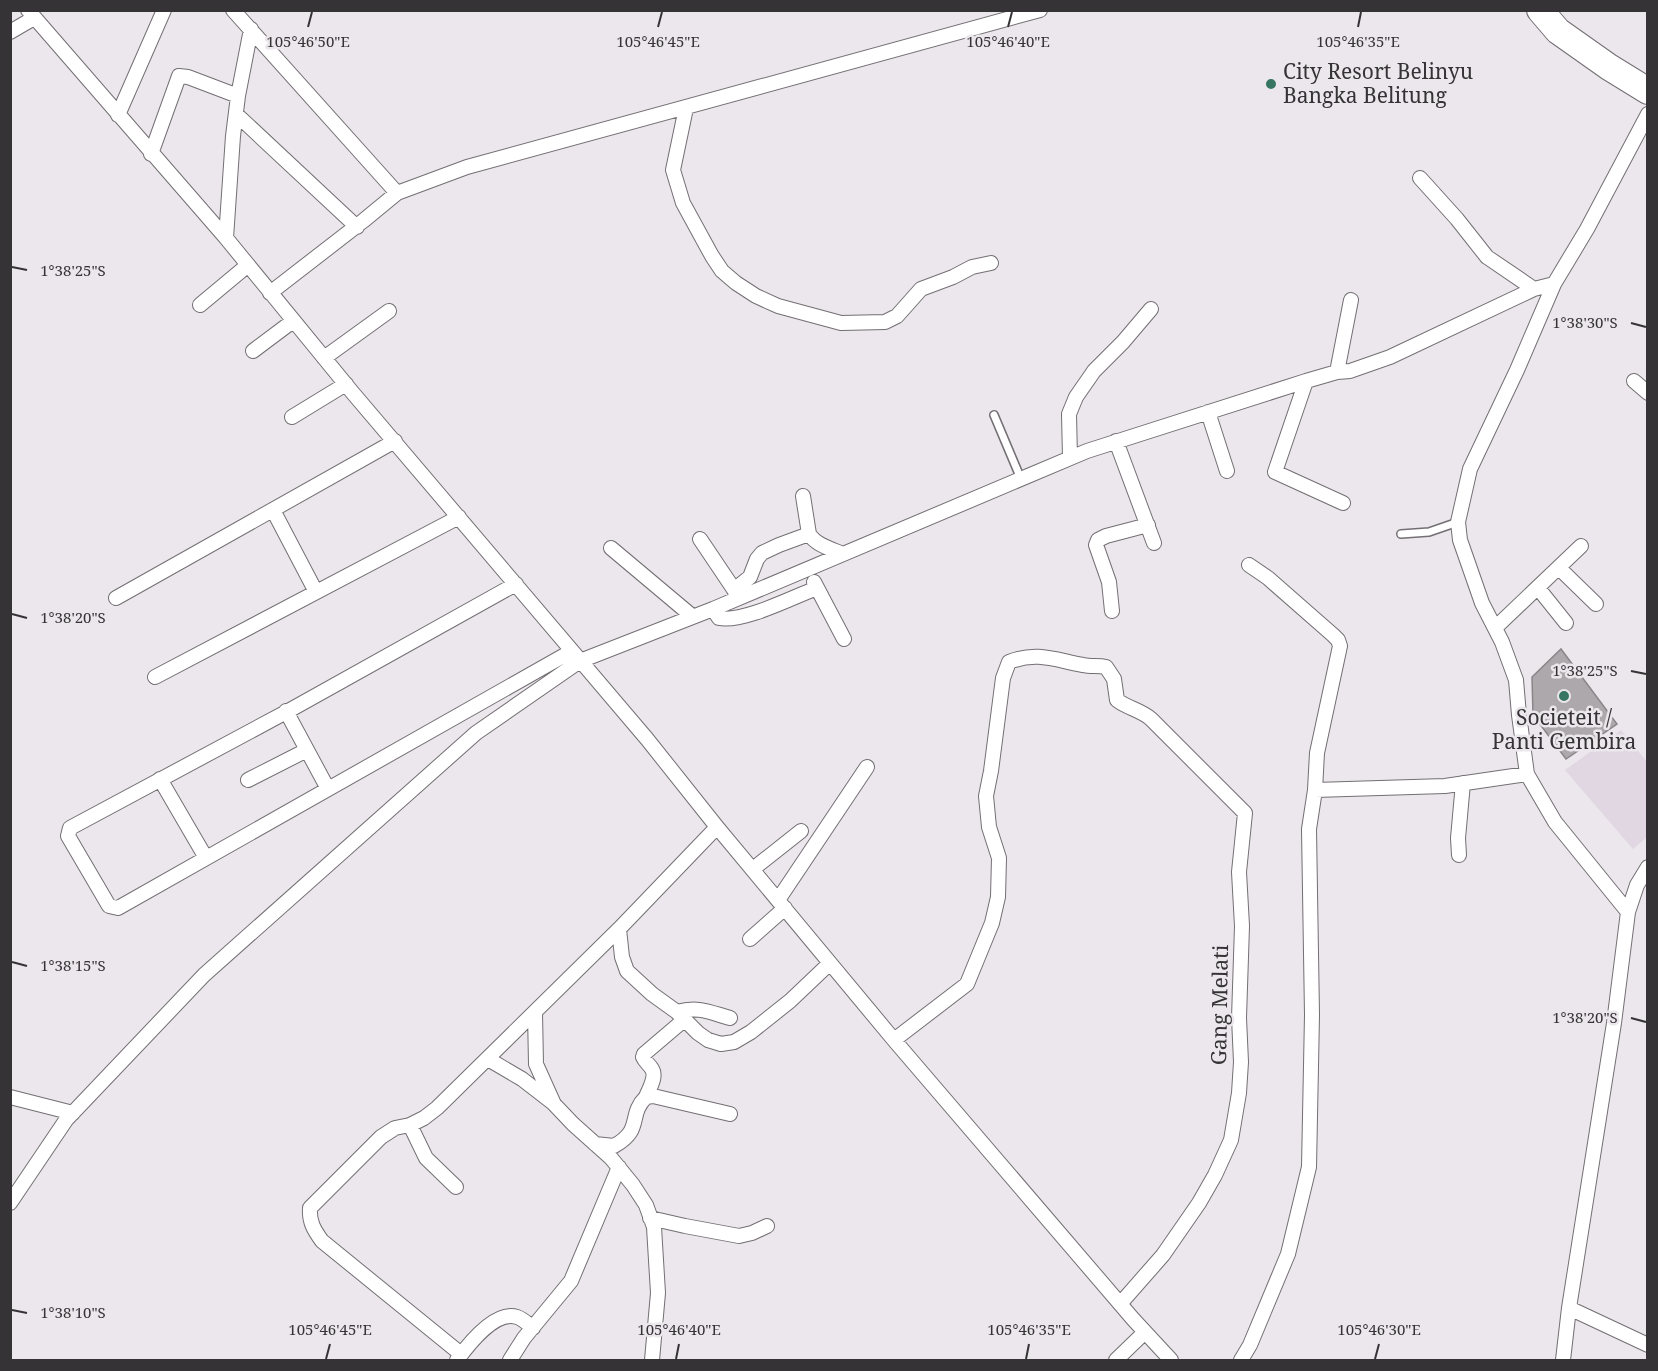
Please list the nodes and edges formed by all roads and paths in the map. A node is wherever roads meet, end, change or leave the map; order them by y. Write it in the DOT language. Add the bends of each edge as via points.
graph roads {
  1 [pos="164,10"];
  2 [pos="233,10"];
  3 [pos="1040,10"];
  4 [pos="1540,10"];
  5 [pos="31,14"];
  6 [pos="251,29"];
  7 [pos="10,32"];
  8 [pos="1647,91"];
  9 [pos="238,96"];
  10 [pos="686,108"];
  11 [pos="236,114"];
  12 [pos="1647,114"];
  13 [pos="119,116"];
  14 [pos="151,154"];
  15 [pos="1420,178"];
  16 [pos="397,193"];
  17 [pos="357,226"];
  18 [pos="226,238"];
  19 [pos="991,263"];
  20 [pos="248,266"];
  21 [pos="1554,284"];
  22 [pos="1534,289"];
  23 [pos="270,293"];
  24 [pos="1351,300"];
  25 [pos="200,305"];
  26 [pos="1151,309"];
  27 [pos="389,310"];
  28 [pos="293,321"];
  29 [pos="253,351"];
  30 [pos="324,358"];
  31 [pos="1344,372"];
  32 [pos="1306,381"];
  33 [pos="1634,381"];
  34 [pos="346,384"];
  35 [pos="1647,393"];
  36 [pos="1208,412"];
  37 [pos="994,415"];
  38 [pos="292,417"];
  39 [pos="395,441"];
  40 [pos="1116,441"];
  41 [pos="1070,458"];
  42 [pos="1227,471"];
  43 [pos="1021,479"];
  44 [pos="803,496"];
  45 [pos="1343,503"];
  46 [pos="273,510"];
  47 [pos="459,517"];
  48 [pos="1458,522"];
  49 [pos="1148,525"];
  50 [pos="809,534"];
  51 [pos="1401,534"];
  52 [pos="700,539"];
  53 [pos="1154,543"];
  54 [pos="1581,546"];
  55 [pos="611,548"];
  56 [pos="843,554"];
  57 [pos="1250,565"];
  58 [pos="1559,567"];
  59 [pos="807,569"];
  60 [pos="516,584"];
  61 [pos="817,588"];
  62 [pos="1538,588"];
  63 [pos="316,592"];
  64 [pos="737,594"];
  65 [pos="116,598"];
  66 [pos="1596,604"];
  67 [pos="713,609"];
  68 [pos="1112,611"];
  69 [pos="692,616"];
  70 [pos="1566,623"];
  71 [pos="1495,628"];
  72 [pos="844,639"];
  73 [pos="576,656"];
  74 [pos="155,677"];
  75 [pos="286,711"];
  76 [pos="307,750"];
  77 [pos="867,767"];
  78 [pos="1527,774"];
  79 [pos="160,779"];
  80 [pos="248,780"];
  81 [pos="1463,783"];
  82 [pos="328,789"];
  83 [pos="1315,790"];
  84 [pos="717,827"];
  85 [pos="801,831"];
  86 [pos="1459,855"];
  87 [pos="206,858"];
  88 [pos="1647,867"];
  89 [pos="753,869"];
  90 [pos="782,904"];
  91 [pos="1628,912"];
  92 [pos="619,929"];
  93 [pos="750,939"];
  94 [pos="830,963"];
  95 [pos="535,1013"];
  96 [pos="681,1016"];
  97 [pos="730,1018"];
  98 [pos="894,1040"];
  99 [pos="488,1059"];
  100 [pos="10,1097"];
  101 [pos="646,1097"];
  102 [pos="554,1104"];
  103 [pos="73,1113"];
  104 [pos="730,1114"];
  105 [pos="410,1125"];
  106 [pos="595,1144"];
  107 [pos="619,1167"];
  108 [pos="456,1187"];
  109 [pos="10,1203"];
  110 [pos="650,1218"];
  111 [pos="767,1226"];
  112 [pos="1120,1305"];
  113 [pos="1569,1308"];
  114 [pos="533,1328"];
  115 [pos="1144,1332"];
  116 [pos="1647,1345"];
  117 [pos="459,1358"];
  118 [pos="510,1360"];
  119 [pos="652,1360"];
  120 [pos="1116,1360"];
  121 [pos="1171,1360"];
  122 [pos="1241,1360"];
  123 [pos="1563,1360"];
  1 -- 13 [label="street"];
  2 -- 6 [label="street"];
  3 -- 10 [label="street"];
  4 -- 8 [label="highway" via="1558,31"];
  5 -- 7 [label="street"];
  5 -- 13 [label="street"];
  6 -- 9 [label="street"];
  6 -- 16 [label="street"];
  9 -- 11 [label="street"];
  9 -- 14 [label="street" via="180,76"];
  10 -- 16 [label="street" via="467,167"];
  10 -- 19 [label="street" via="673,170 683,203 722,271 756,296 841,323 885,322 897,316 921,289"];
  11 -- 17 [label="street"];
  11 -- 18 [label="street"];
  12 -- 21 [label="street"];
  13 -- 14 [label="street"];
  14 -- 18 [label="street"];
  15 -- 22 [label="street" via="1487,257"];
  16 -- 17 [label="street"];
  17 -- 23 [label="street"];
  18 -- 20 [label="street"];
  20 -- 23 [label="street"];
  20 -- 25 [label="street"];
  21 -- 22 [label="street"];
  21 -- 48 [label="street" via="1470,469"];
  22 -- 31 [label="street" via="1390,357"];
  23 -- 28 [label="street"];
  24 -- 31 [label="street"];
  26 -- 41 [label="street" via="1094,371 1076,397 1069,414"];
  27 -- 30 [label="street"];
  28 -- 29 [label="street"];
  28 -- 30 [label="street"];
  30 -- 34 [label="street"];
  31 -- 32 [label="street"];
  32 -- 36 [label="street"];
  32 -- 45 [label="street" via="1275,472"];
  33 -- 35 [label="street"];
  34 -- 38 [label="street"];
  34 -- 39 [label="street"];
  36 -- 40 [label="street"];
  36 -- 42 [label="street"];
  37 -- 43 [label="lane"];
  39 -- 46 [label="street"];
  39 -- 47 [label="street"];
  40 -- 41 [label="street"];
  40 -- 49 [label="street"];
  41 -- 43 [label="street"];
  43 -- 56 [label="street"];
  44 -- 50 [label="street"];
  46 -- 63 [label="street"];
  46 -- 65 [label="street"];
  47 -- 60 [label="street"];
  47 -- 63 [label="street"];
  48 -- 51 [label="lane" via="1429,532"];
  48 -- 71 [label="street" via="1466,560"];
  49 -- 53 [label="street"];
  49 -- 68 [label="street" via="1098,540"];
  50 -- 56 [label="street" via="816,542"];
  50 -- 64 [label="street" via="762,554"];
  52 -- 64 [label="street"];
  54 -- 58 [label="street"];
  55 -- 69 [label="street"];
  56 -- 59 [label="street"];
  57 -- 83 [label="street" via="1333,634 1340,646 1317,753"];
  58 -- 62 [label="street"];
  58 -- 66 [label="street"];
  59 -- 61 [label="street"];
  59 -- 64 [label="street"];
  60 -- 73 [label="street"];
  60 -- 75 [label="street"];
  61 -- 67 [label="street" via="732,619 719,618"];
  61 -- 72 [label="street"];
  62 -- 70 [label="street"];
  62 -- 71 [label="street"];
  63 -- 74 [label="street"];
  64 -- 67 [label="street"];
  67 -- 69 [label="street"];
  69 -- 73 [label="street"];
  71 -- 78 [label="street" via="1516,680"];
  73 -- 82 [label="street"];
  73 -- 84 [label="street"];
  73 -- 103 [label="street" via="476,733 204,975"];
  75 -- 76 [label="street"];
  75 -- 79 [label="street"];
  76 -- 80 [label="street"];
  76 -- 82 [label="street"];
  77 -- 90 [label="street"];
  78 -- 81 [label="street"];
  78 -- 91 [label="street" via="1555,822"];
  79 -- 87 [label="street"];
  79 -- 87 [label="street" via="70,828 68,836 73,846 113,908"];
  81 -- 83 [label="street"];
  81 -- 86 [label="street"];
  82 -- 87 [label="street"];
  83 -- 122 [label="street" via="1309,829 1309,1167 1288,1254"];
  84 -- 89 [label="street"];
  84 -- 92 [label="street"];
  85 -- 89 [label="street"];
  88 -- 91 [label="street"];
  89 -- 90 [label="street"];
  90 -- 93 [label="street"];
  90 -- 94 [label="street"];
  91 -- 113 [label="street"];
  92 -- 95 [label="street"];
  92 -- 96 [label="street" via="627,971"];
  94 -- 96 [label="street" via="790,1001 734,1042 708,1040"];
  94 -- 98 [label="street"];
  95 -- 99 [label="street"];
  95 -- 102 [label="street" via="536,1064"];
  96 -- 97 [label="street" via="690,1008"];
  96 -- 101 [label="street" via="644,1054 644,1061 654,1075"];
  98 -- 112 [label="street"];
  98 -- 112 [label="street, Gang Melati" via="967,984 992,923 998,897 999,858 989,827 986,796 1003,678 1009,662 1040,656 1106,667 1114,679 1117,700 1140,711 1245,813 1239,872 1241,1062 1231,1140 1199,1203 1163,1255"];
  99 -- 102 [label="street"];
  99 -- 105 [label="street" via="437,1108"];
  100 -- 103 [label="street"];
  101 -- 104 [label="street"];
  101 -- 106 [label="street" via="637,1109 629,1136 614,1146"];
  102 -- 106 [label="street"];
  103 -- 109 [label="street"];
  105 -- 108 [label="street" via="426,1158"];
  105 -- 117 [label="street" via="381,1137 310,1208 309,1216 322,1241"];
  106 -- 107 [label="street"];
  107 -- 110 [label="street" via="646,1205"];
  107 -- 114 [label="street" via="571,1281"];
  110 -- 111 [label="street" via="739,1236"];
  110 -- 119 [label="street" via="654,1227 658,1293"];
  112 -- 115 [label="street"];
  113 -- 116 [label="street"];
  113 -- 123 [label="street"];
  114 -- 117 [label="street" via="517,1317 501,1318 490,1323"];
  114 -- 118 [label="street"];
  115 -- 120 [label="street"];
  115 -- 121 [label="street"];
}
